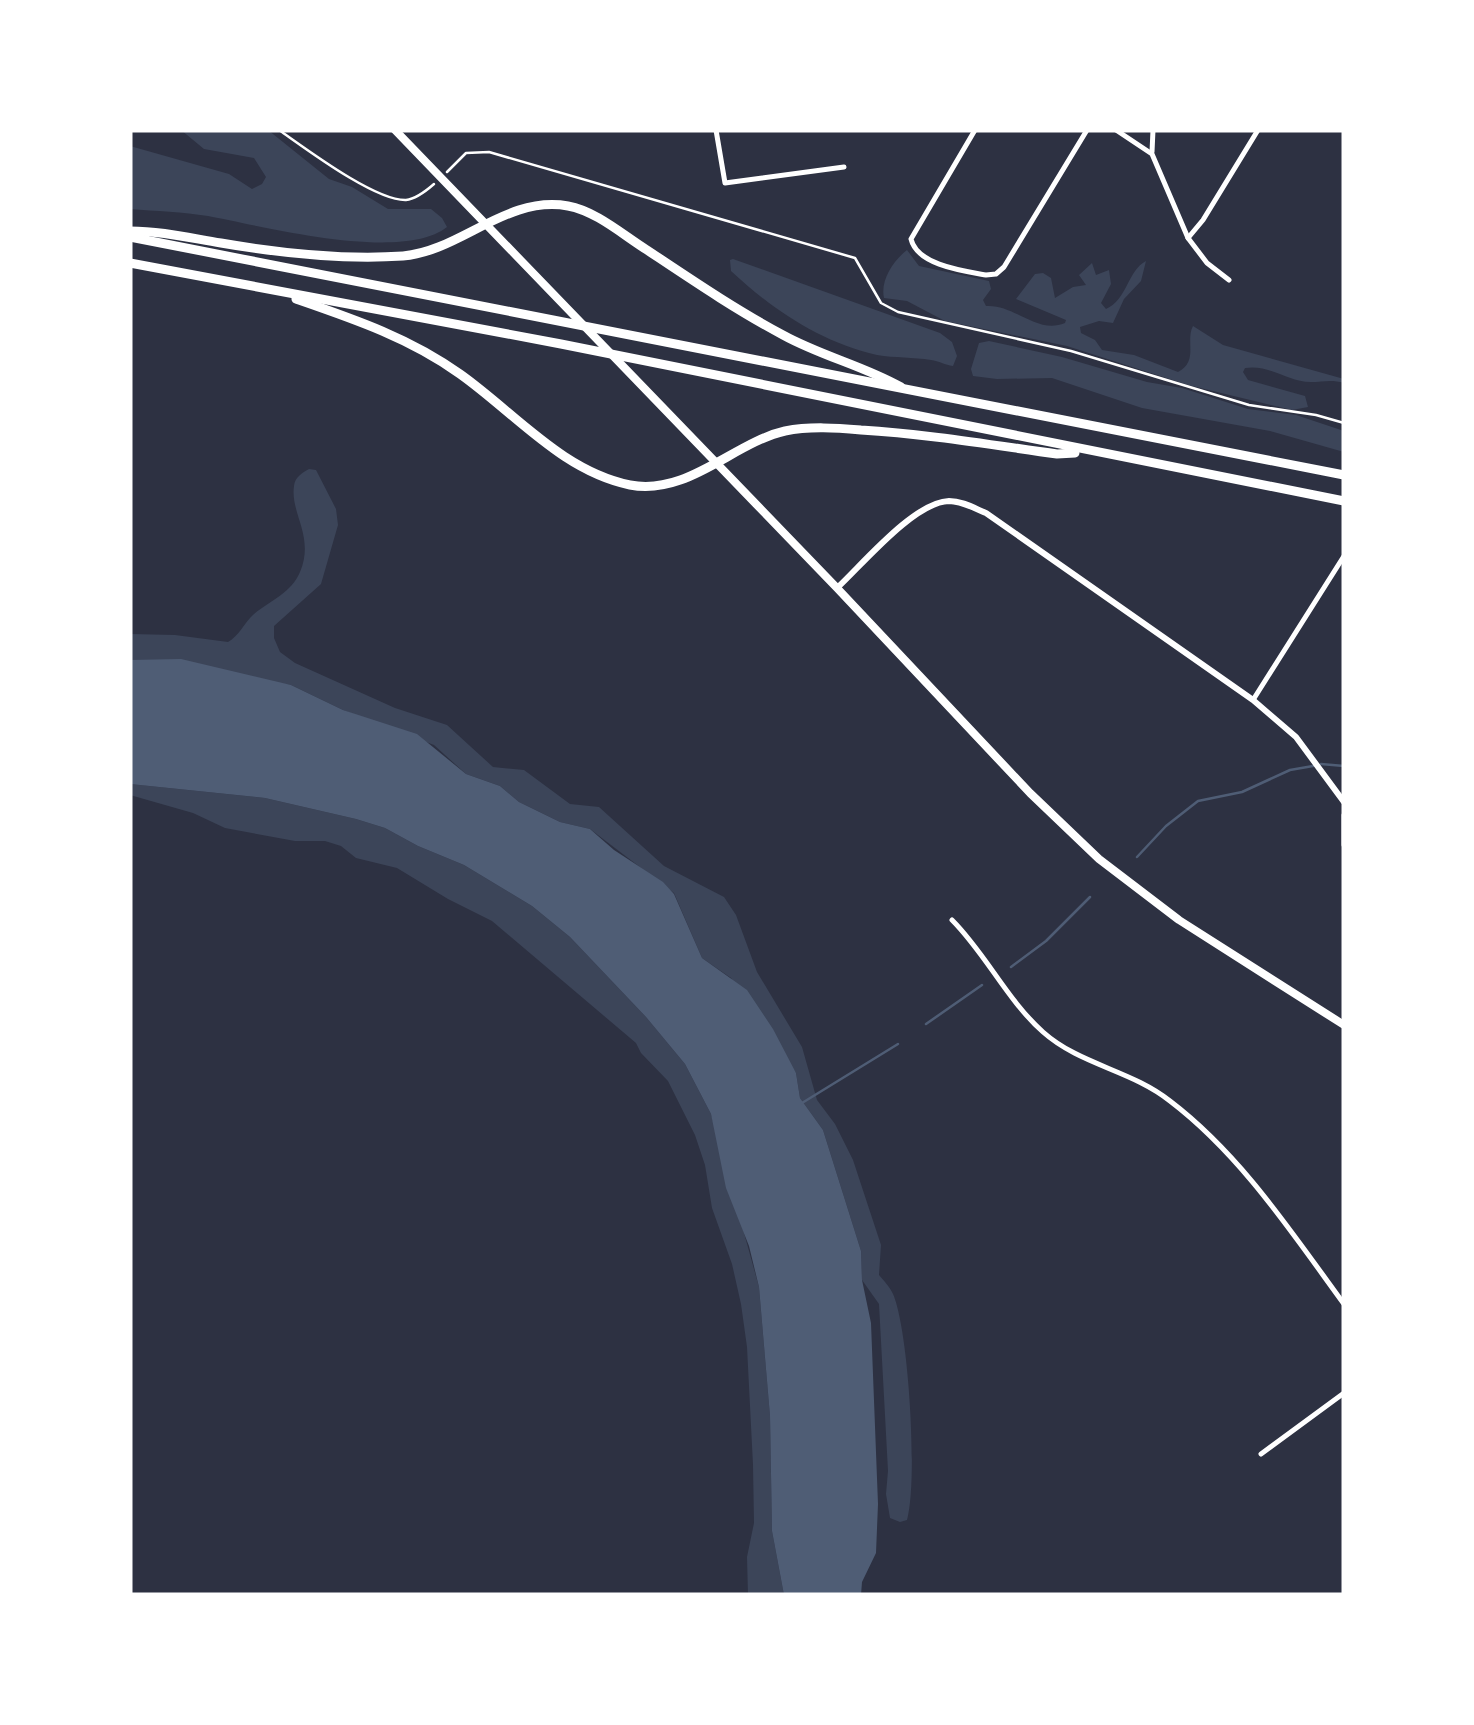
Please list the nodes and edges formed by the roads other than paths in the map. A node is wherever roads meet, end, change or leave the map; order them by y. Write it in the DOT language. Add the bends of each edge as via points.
graph roads {
  1 [pos="395,130"];
  2 [pos="716,130"];
  3 [pos="975,130"];
  4 [pos="1087,130"];
  5 [pos="1116,130"];
  6 [pos="1153,130"];
  7 [pos="1258,130"];
  8 [pos="1152,154"];
  9 [pos="844,167"];
  10 [pos="486,222"];
  11 [pos="130,234"];
  12 [pos="1188,238"];
  13 [pos="130,263"];
  14 [pos="1229,280"];
  15 [pos="262,288"];
  16 [pos="908,390"];
  17 [pos="1092,452"];
  18 [pos="718,465"];
  19 [pos="1344,475"];
  20 [pos="1344,501"];
  21 [pos="1344,556"];
  22 [pos="838,588"];
  23 [pos="1253,700"];
  24 [pos="1344,802"];
  25 [pos="1344,814"];
  26 [pos="1344,844"];
  27 [pos="952,920"];
  28 [pos="1344,1025"];
  29 [pos="1344,1304"];
  30 [pos="1344,1393"];
  31 [pos="1261,1454"];
  1 -- 10 [label="main road"];
  2 -- 9 [label="street" via="725,182"];
  3 -- 4 [label="street" via="911,239 926,258 978,274 1004,267"];
  5 -- 8 [label="street"];
  6 -- 8 [label="street"];
  7 -- 12 [label="street"];
  8 -- 12 [label="street"];
  10 -- 11 [label="highway" via="440,249 401,256 290,253 150,231"];
  10 -- 16 [label="highway" via="548,204 578,208 783,336"];
  10 -- 18 [label="main road"];
  11 -- 16 [label="highway"];
  12 -- 14 [label="street"];
  13 -- 15 [label="highway"];
  15 -- 17 [label="highway"];
  15 -- 18 [label="highway" via="390,334 460,374 592,474 634,486 673,482"];
  16 -- 19 [label="highway"];
  17 -- 18 [label="highway" via="1057,454 830,428 785,431"];
  17 -- 20 [label="highway"];
  18 -- 22 [label="main road"];
  21 -- 23 [label="street"];
  22 -- 23 [label="street" via="920,512 948,501 969,505"];
  22 -- 28 [label="main road" via="1099,859 1179,920"];
  23 -- 24 [label="street" via="1296,737"];
  25 -- 26 [label="street"];
  27 -- 29 [label="street" via="1048,1037 1149,1086 1188,1117 1257,1188"];
  30 -- 31 [label="street"];
}
